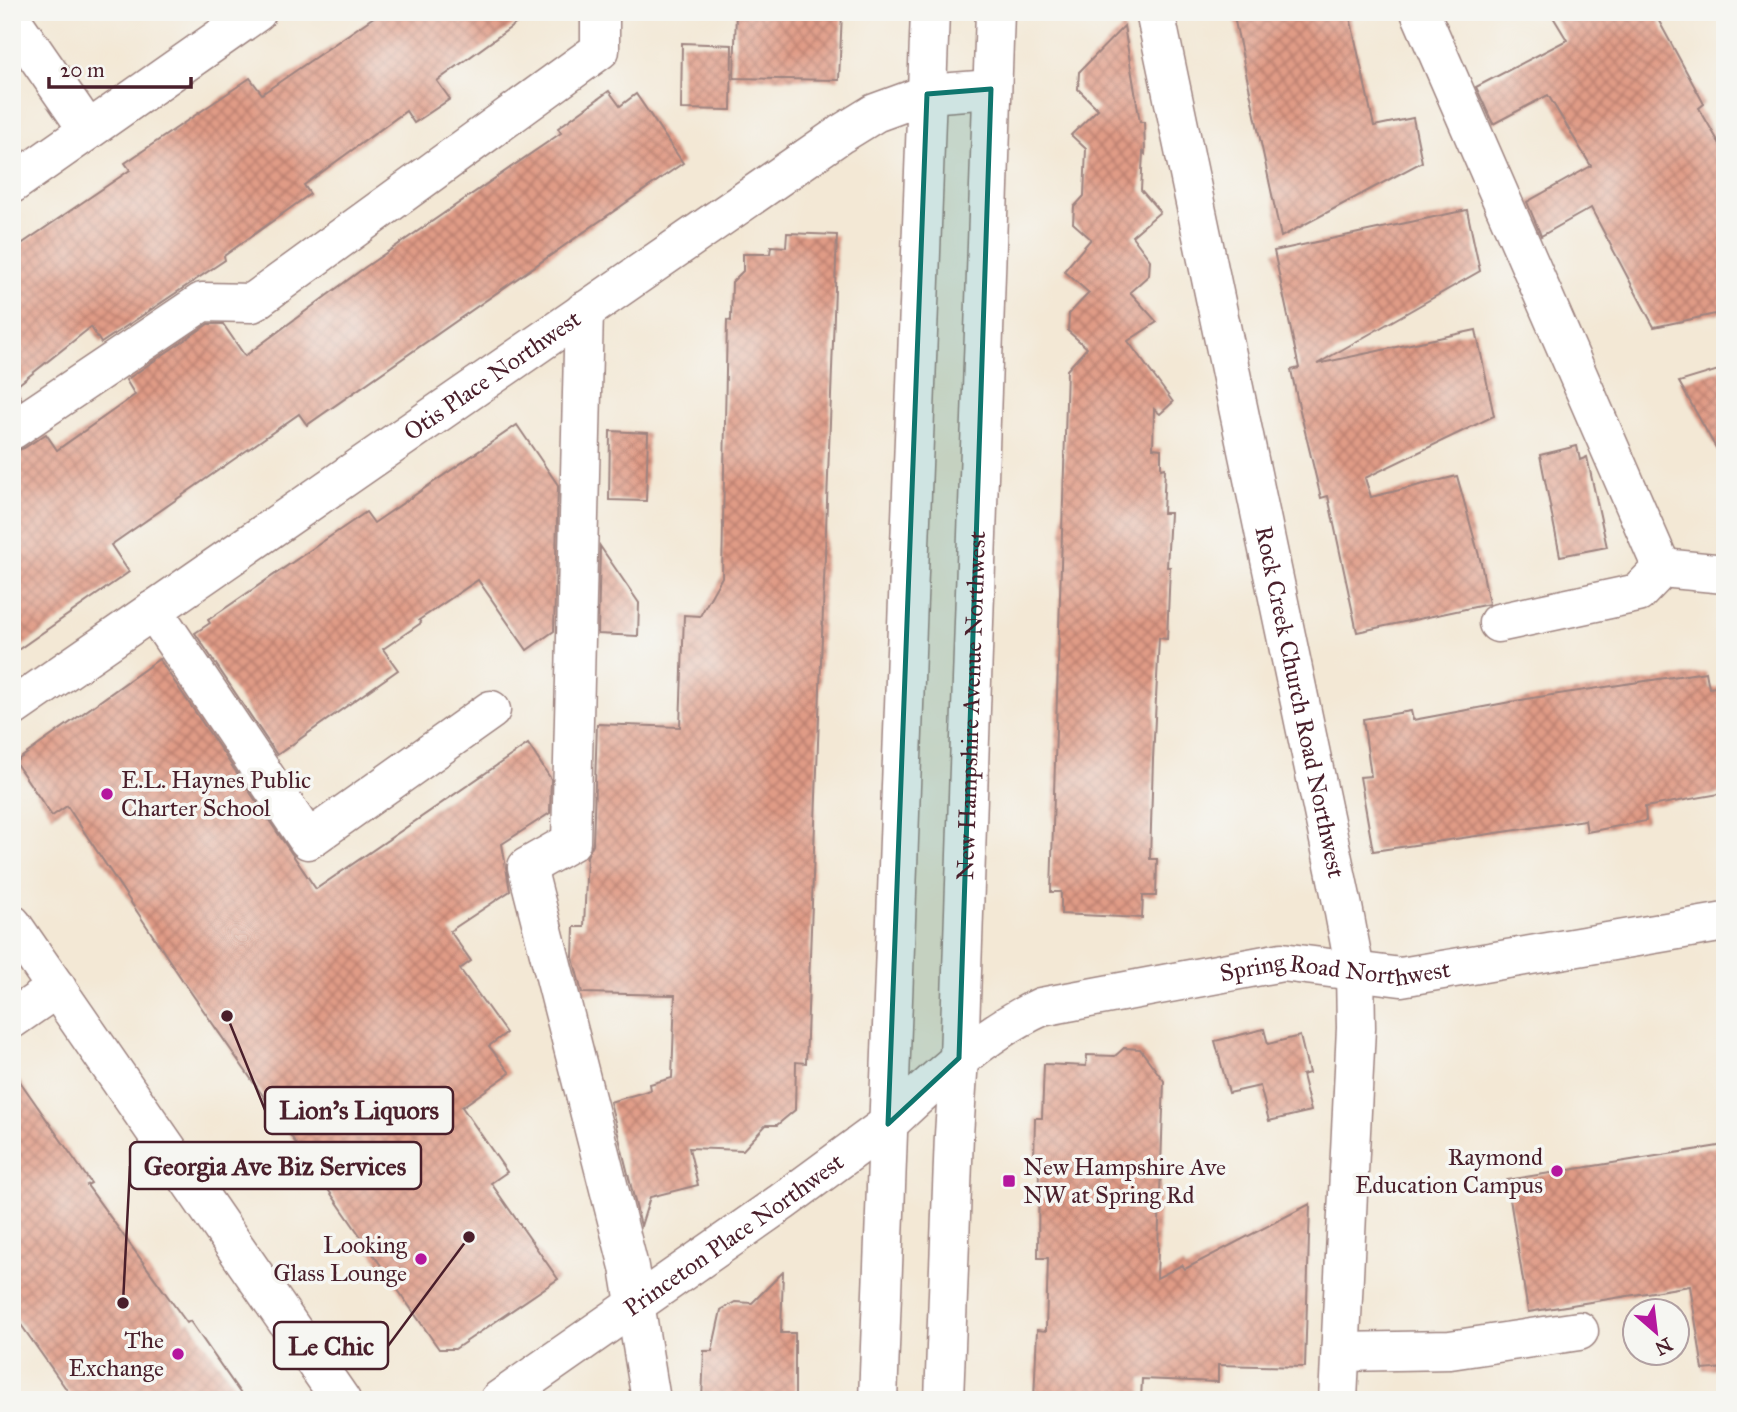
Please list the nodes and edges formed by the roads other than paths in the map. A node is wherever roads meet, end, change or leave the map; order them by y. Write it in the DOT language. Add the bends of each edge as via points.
graph roads {
  1 [pos="257,12"];
  2 [pos="600,12"];
  3 [pos="930,12"];
  4 [pos="995,12"];
  5 [pos="1155,12"];
  6 [pos="1420,12"];
  7 [pos="12,20"];
  8 [pos="991,89"];
  9 [pos="927,94"];
  10 [pos="88,130"];
  11 [pos="12,184"];
  12 [pos="584,311"];
  13 [pos="12,430"];
  14 [pos="1662,568"];
  15 [pos="1725,574"];
  16 [pos="153,610"];
  17 [pos="1498,623"];
  18 [pos="12,708"];
  19 [pos="491,710"];
  20 [pos="1725,922"];
  21 [pos="12,924"];
  22 [pos="1354,971"];
  23 [pos="57,988"];
  24 [pos="12,1019"];
  25 [pos="959,1058"];
  26 [pos="888,1124"];
  27 [pos="634,1305"];
  28 [pos="1578,1331"];
  29 [pos="1341,1352"];
  30 [pos="341,1400"];
  31 [pos="499,1400"];
  32 [pos="651,1400"];
  33 [pos="878,1400"];
  34 [pos="944,1400"];
  35 [pos="1338,1400"];
  1 -- 10 [label="main road"];
  2 -- 13 [label="main road" via="600,50 252,303 202,302"];
  3 -- 9 [label="main road"];
  4 -- 8 [label="main road, New Hampshire Avenue Northwest"];
  5 -- 22 [label="main road, Rock Creek Church Road Northwest"];
  6 -- 14 [label="main road"];
  7 -- 10 [label="main road"];
  8 -- 9 [label="main road, Otis Place Northwest"];
  8 -- 25 [label="main road, New Hampshire Avenue Northwest"];
  9 -- 12 [label="main road, Otis Place Northwest" via="876,113 841,134"];
  9 -- 26 [label="main road"];
  10 -- 11 [label="main road"];
  12 -- 16 [label="main road, Otis Place Northwest"];
  12 -- 27 [label="main road" via="571,842 527,867 629,1268"];
  14 -- 15 [label="main road"];
  14 -- 17 [label="main road" via="1638,593"];
  16 -- 18 [label="main road, Otis Place Northwest"];
  16 -- 19 [label="main road" via="308,840"];
  20 -- 22 [label="main road, Spring Road Northwest" via="1401,977"];
  21 -- 23 [label="main road"];
  22 -- 25 [label="main road, Spring Road Northwest" via="1282,962 1041,1007"];
  22 -- 29 [label="main road, Rock Creek Church Road Northwest" via="1356,1028"];
  23 -- 24 [label="main road"];
  23 -- 30 [label="main road"];
  25 -- 26 [label="main road, Princeton Place Northwest"];
  25 -- 34 [label="main road, New Hampshire Avenue Northwest"];
  26 -- 27 [label="main road, Princeton Place Northwest"];
  26 -- 33 [label="main road"];
  27 -- 31 [label="main road, Princeton Place Northwest"];
  27 -- 32 [label="main road"];
  28 -- 29 [label="main road" via="1450,1350"];
  29 -- 35 [label="main road, Rock Creek Church Road Northwest"];
}
